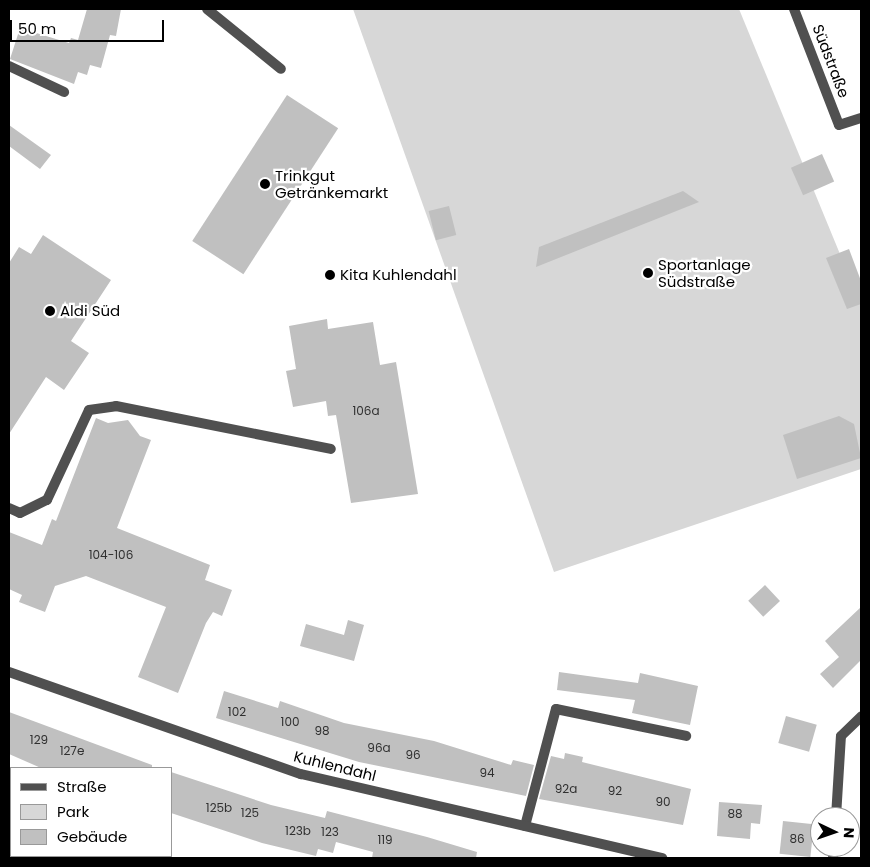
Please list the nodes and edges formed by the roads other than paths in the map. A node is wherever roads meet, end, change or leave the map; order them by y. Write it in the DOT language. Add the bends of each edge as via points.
graph roads {
  1 [pos="207,9"];
  2 [pos="794,9"];
  3 [pos="9,66"];
  4 [pos="281,69"];
  5 [pos="64,92"];
  6 [pos="861,118"];
  7 [pos="331,449"];
  8 [pos="9,508"];
  9 [pos="9,672"];
  10 [pos="861,716"];
  11 [pos="686,736"];
  12 [pos="837,807"];
  13 [pos="525,826"];
  14 [pos="662,858"];
  1 -- 4 [label="street"];
  2 -- 6 [label="street, Südstraße" via="840,125"];
  3 -- 5 [label="street"];
  7 -- 8 [label="street" via="116,406 90,410 47,500 20,513"];
  9 -- 13 [label="street, Kuhlendahl" via="301,774"];
  10 -- 12 [label="street" via="841,736"];
  11 -- 13 [label="street" via="556,709"];
  13 -- 14 [label="street, Kuhlendahl"];
}
